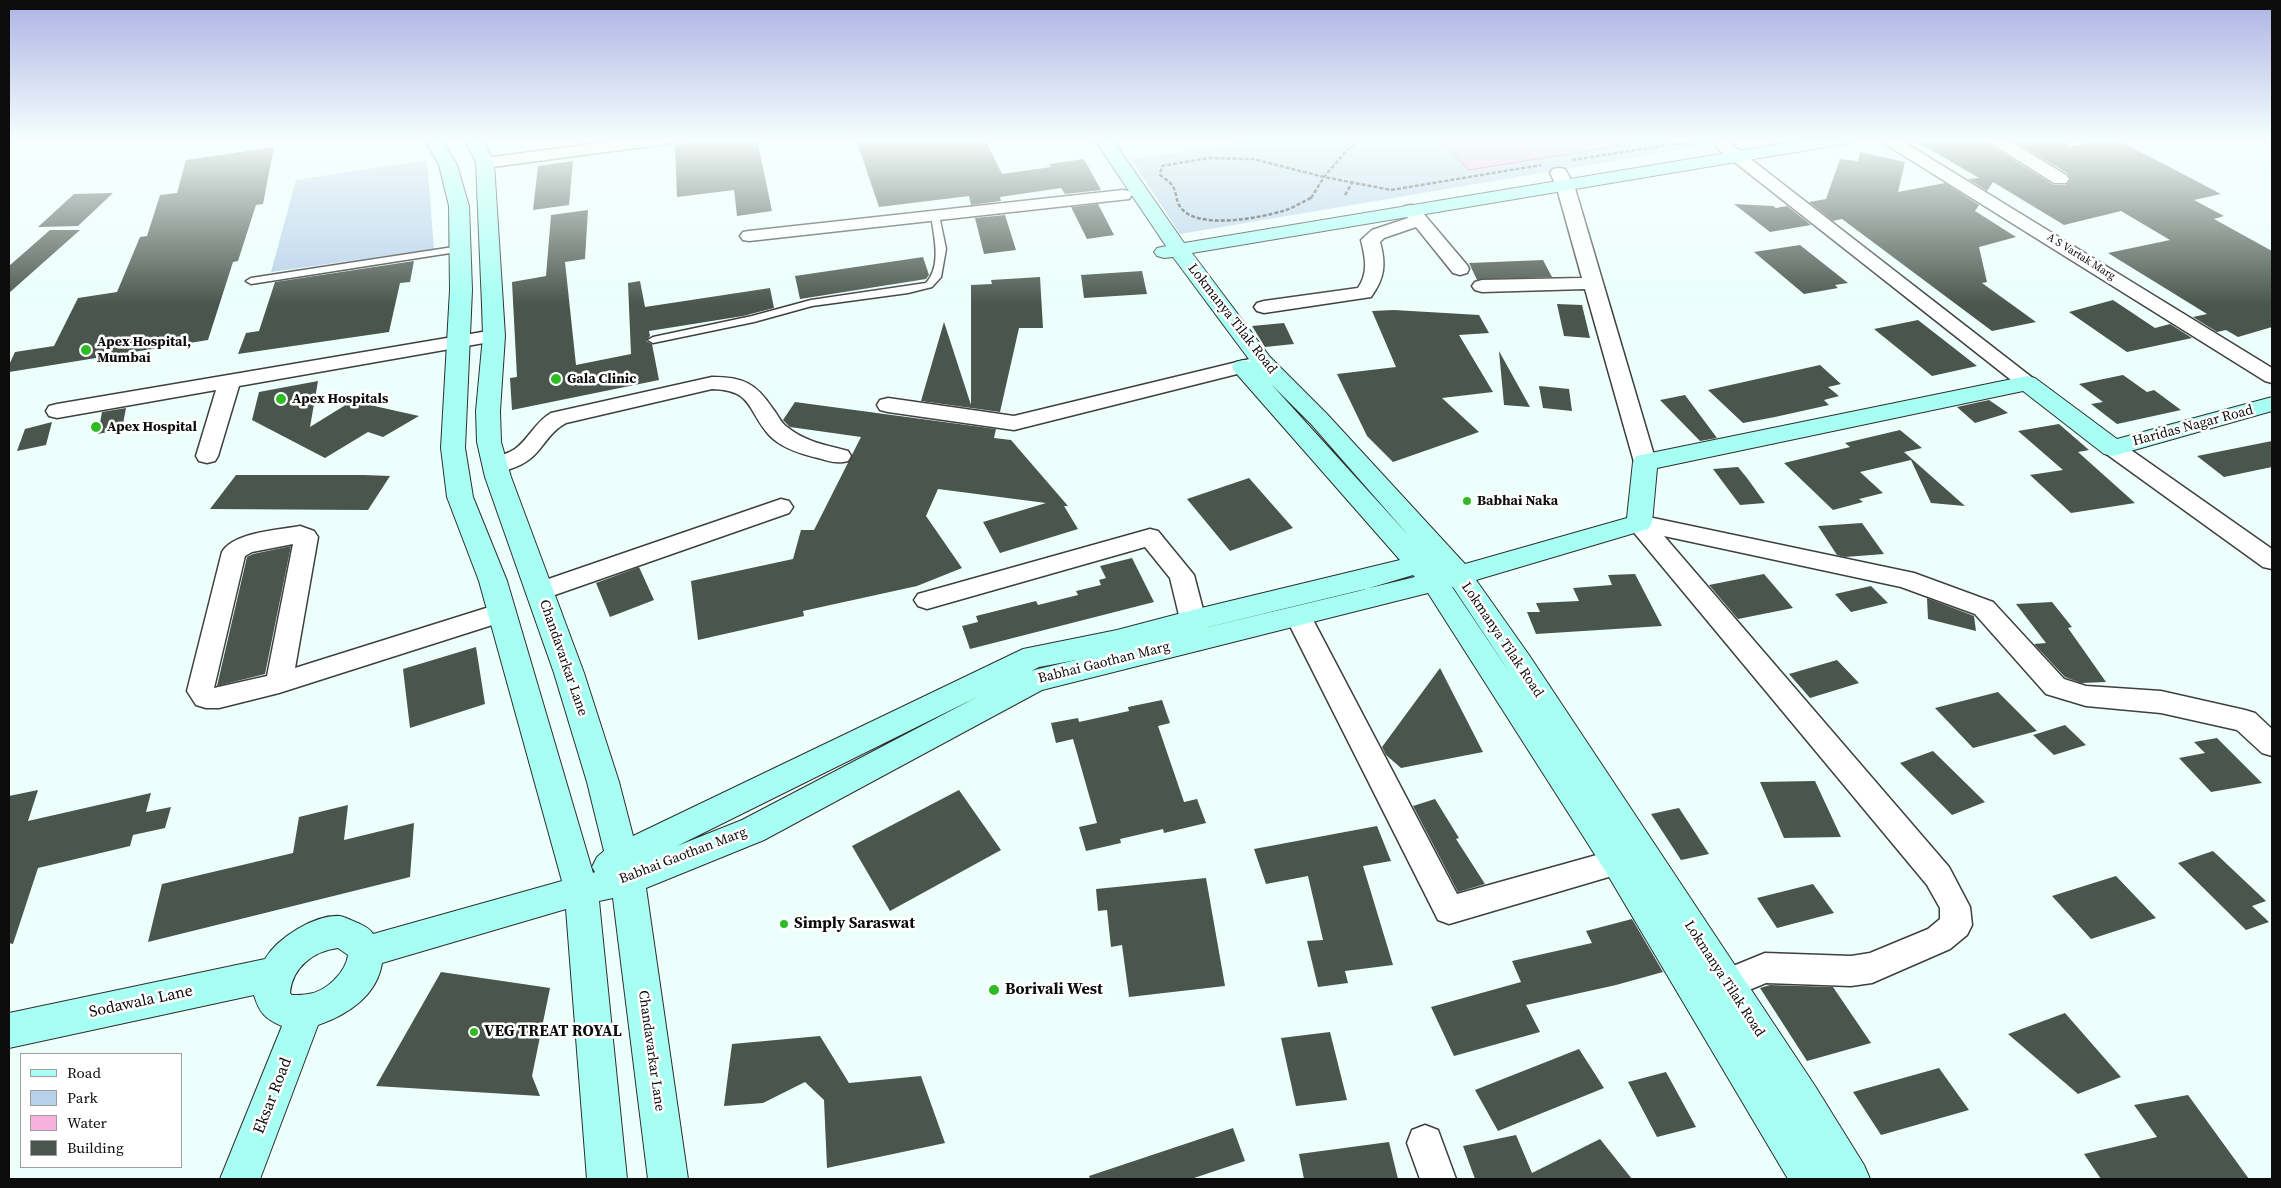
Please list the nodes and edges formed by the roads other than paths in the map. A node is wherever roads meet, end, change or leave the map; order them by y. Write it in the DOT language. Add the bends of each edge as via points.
graph roads {
  1 [pos="456,194"];
  2 [pos="487,194"];
  3 [pos="1136,194"];
  4 [pos="1470,194"];
  5 [pos="1499,194"];
  6 [pos="1567,194"];
  7 [pos="1786,194"];
  8 [pos="1977,194"];
  9 [pos="1124,195"];
  10 [pos="935,215"];
  11 [pos="1416,215"];
  12 [pos="749,236"];
  13 [pos="1167,245"];
  14 [pos="460,248"];
  15 [pos="1460,269"];
  16 [pos="251,281"];
  17 [pos="1594,283"];
  18 [pos="1482,286"];
  19 [pos="1264,307"];
  20 [pos="494,336"];
  21 [pos="653,340"];
  22 [pos="458,342"];
  23 [pos="1252,365"];
  24 [pos="2272,377"];
  25 [pos="230,380"];
  26 [pos="2027,382"];
  27 [pos="2272,404"];
  28 [pos="888,405"];
  29 [pos="57,411"];
  30 [pos="2113,448"];
  31 [pos="208,456"];
  32 [pos="840,456"];
  33 [pos="1645,462"];
  34 [pos="495,466"];
  35 [pos="781,507"];
  36 [pos="1639,524"];
  37 [pos="2272,561"];
  38 [pos="1438,574"];
  39 [pos="540,591"];
  40 [pos="927,600"];
  41 [pos="502,612"];
  42 [pos="1298,616"];
  43 [pos="1196,630"];
  44 [pos="279,682"];
  45 [pos="2245,721"];
  46 [pos="2272,723"];
  47 [pos="2272,746"];
  48 [pos="1618,862"];
  49 [pos="625,868"];
  50 [pos="580,890"];
  51 [pos="366,952"];
  52 [pos="274,974"];
  53 [pos="1727,984"];
  54 [pos="305,1013"];
  55 [pos="9,1030"];
  56 [pos="1425,1143"];
  57 [pos="240,1179"];
  58 [pos="607,1179"];
  59 [pos="668,1179"];
  60 [pos="1438,1179"];
  61 [pos="1810,1179"];
  62 [pos="1850,1179"];
  1 -- 14 [label="street"];
  2 -- 20 [label="street, Chandavarkar Lane"];
  3 -- 13 [label="street, Lokmanya Tilak Road"];
  4 -- 13 [label="street"];
  5 -- 11 [label="street"];
  6 -- 17 [label="street"];
  7 -- 26 [label="street"];
  8 -- 24 [label="street, A S Vartak Marg"];
  9 -- 10 [label="street"];
  9 -- 13 [label="street, Lokmanya Tilak Road"];
  10 -- 12 [label="street"];
  10 -- 21 [label="lane" via="941,249 936,277 929,284 908,290 811,303 754,319"];
  11 -- 13 [label="street"];
  11 -- 15 [label="street"];
  11 -- 19 [label="street" via="1370,240 1376,263 1374,281 1364,293"];
  13 -- 23 [label="street, Lokmanya Tilak Road"];
  14 -- 16 [label="lane"];
  14 -- 22 [label="street" via="462,290"];
  17 -- 18 [label="street"];
  17 -- 33 [label="street"];
  20 -- 22 [label="street"];
  20 -- 34 [label="street, Chandavarkar Lane" via="488,410 489,442"];
  22 -- 25 [label="street"];
  22 -- 41 [label="street" via="453,448 460,497"];
  23 -- 28 [label="street" via="1014,423"];
  23 -- 38 [label="street, Lokmanya Tilak Road"];
  23 -- 38 [label="street, Lokmanya Tilak Road" via="1319,419"];
  25 -- 29 [label="street"];
  25 -- 31 [label="street"];
  26 -- 30 [label="street"];
  26 -- 33 [label="street"];
  27 -- 30 [label="street, Haridas Nagar Road"];
  30 -- 37 [label="street"];
  32 -- 34 [label="street" via="801,447 778,432 745,387 732,382 712,383 559,418 540,432 526,452"];
  33 -- 36 [label="street"];
  34 -- 39 [label="street, Chandavarkar Lane"];
  35 -- 39 [label="street"];
  36 -- 38 [label="street"];
  36 -- 45 [label="street" via="1905,578 1984,608 2054,687 2086,696 2161,702"];
  36 -- 53 [label="street" via="1938,876 1955,907 1956,925 1939,939 1872,968 1851,971 1765,968"];
  38 -- 42 [label="street, Babhai Gaothan Marg"];
  38 -- 43 [label="street, Babhai Gaothan Marg" via="1359,581"];
  38 -- 48 [label="street, Lokmanya Tilak Road"];
  38 -- 53 [label="street, Lokmanya Tilak Road" via="1519,663"];
  39 -- 49 [label="street, Chandavarkar Lane" via="600,772"];
  40 -- 43 [label="street" via="1150,537 1182,576"];
  41 -- 44 [label="street"];
  41 -- 50 [label="street"];
  42 -- 43 [label="street, Babhai Gaothan Marg"];
  42 -- 48 [label="street" via="1448,910"];
  43 -- 49 [label="street, Babhai Gaothan Marg" via="1034,681 753,830"];
  44 -- 44 [label="street" via="306,537 300,534 245,545 234,552 200,691 206,698 218,698"];
  45 -- 46 [label="street"];
  45 -- 47 [label="street"];
  48 -- 61 [label="street, Lokmanya Tilak Road"];
  49 -- 50 [label="street, Babhai Gaothan Marg"];
  49 -- 59 [label="street, Chandavarkar Lane"];
  50 -- 51 [label="street"];
  50 -- 58 [label="street"];
  51 -- 52 [label="street" via="362,942 352,935 340,932 325,934 295,949"];
  51 -- 54 [label="street" via="365,964 349,990 321,1009"];
  52 -- 54 [label="street" via="273,998 280,1007 290,1012"];
  52 -- 55 [label="street, Sodawala Lane"];
  53 -- 62 [label="street, Lokmanya Tilak Road"];
  54 -- 57 [label="street, Eksar Road"];
  56 -- 60 [label="street"];
}
